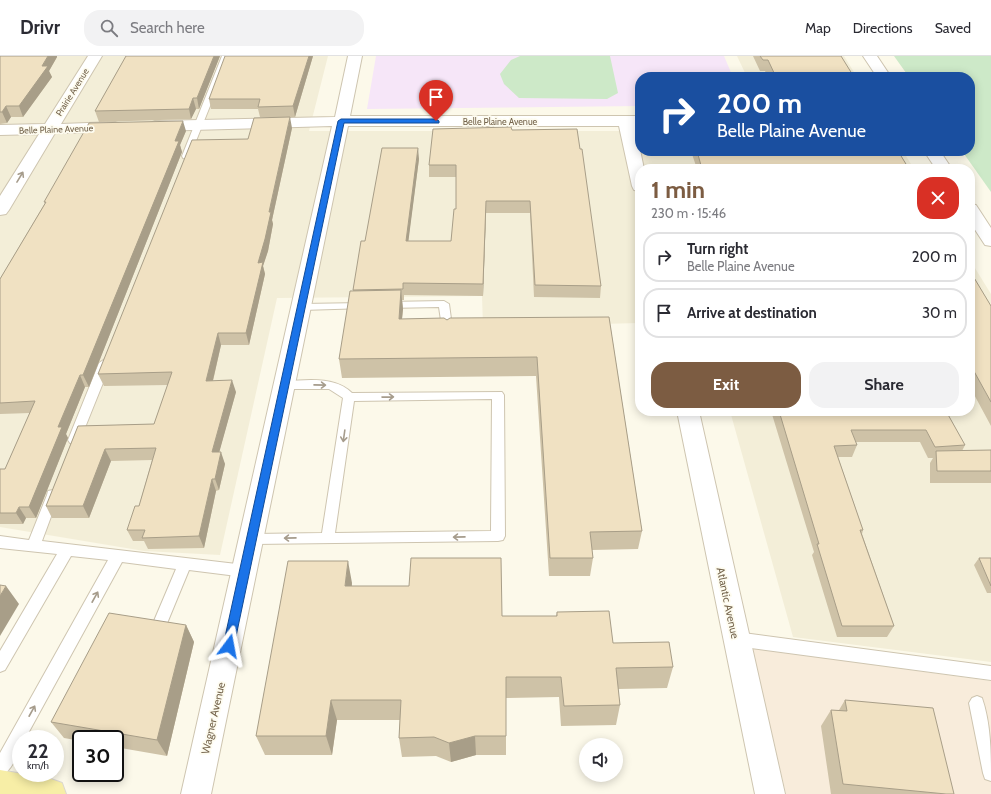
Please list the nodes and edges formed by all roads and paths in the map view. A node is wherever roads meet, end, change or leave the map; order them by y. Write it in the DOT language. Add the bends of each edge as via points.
graph roads {
  1 [pos="94,56"];
  2 [pos="226,56"];
  3 [pos="354,56"];
  4 [pos="870,56"];
  5 [pos="881,72"];
  6 [pos="341,121"];
  7 [pos="633,121"];
  8 [pos="198,125"];
  9 [pos="143,126"];
  10 [pos="128,127"];
  11 [pos="49,129"];
  12 [pos="0,130"];
  13 [pos="635,140"];
  14 [pos="181,169"];
  15 [pos="0,210"];
  16 [pos="975,217"];
  17 [pos="991,241"];
  18 [pos="302,307"];
  19 [pos="448,334"];
  20 [pos="108,354"];
  21 [pos="286,385"];
  22 [pos="349,397"];
  23 [pos="689,416"];
  24 [pos="71,450"];
  25 [pos="56,487"];
  26 [pos="328,538"];
  27 [pos="252,539"];
  28 [pos="0,542"];
  29 [pos="33,546"];
  30 [pos="67,550"];
  31 [pos="118,556"];
  32 [pos="185,564"];
  33 [pos="246,572"];
  34 [pos="158,628"];
  35 [pos="736,640"];
  36 [pos="0,665"];
  37 [pos="991,673"];
  38 [pos="977,703"];
  39 [pos="0,769"];
  40 [pos="991,774"];
  41 [pos="0,785"];
  42 [pos="51,794"];
  43 [pos="196,794"];
  44 [pos="770,794"];
  1 -- 11 [label="street, Prairie Avenue"];
  2 -- 8 [label="lane"];
  3 -- 6 [label="street, Wagner Avenue"];
  4 -- 5 [label="street"];
  6 -- 7 [label="street, Belle Plaine Avenue"];
  6 -- 8 [label="street, Belle Plaine Avenue"];
  6 -- 18 [label="street, Wagner Avenue"];
  7 -- 13 [label="street"];
  8 -- 9 [label="street, Belle Plaine Avenue"];
  8 -- 14 [label="lane"];
  10 -- 11 [label="street, Belle Plaine Avenue"];
  11 -- 12 [label="street, Belle Plaine Avenue"];
  15 -- 11 [label="street, Prairie Avenue, one-way"];
  16 -- 17 [label="street"];
  18 -- 19 [label="lane" via="444,304"];
  18 -- 21 [label="street, Wagner Avenue"];
  20 -- 24 [label="lane"];
  21 -- 22 [label="lane, one-way" via="325,384 345,391"];
  21 -- 27 [label="street, Wagner Avenue"];
  22 -- 26 [label="lane, one-way"];
  22 -- 26 [label="lane, one-way" via="498,395 498,536"];
  23 -- 35 [label="street, Atlantic Avenue"];
  25 -- 29 [label="lane"];
  26 -- 27 [label="lane, one-way"];
  27 -- 33 [label="street, Wagner Avenue"];
  28 -- 29 [label="lane"];
  29 -- 30 [label="lane"];
  30 -- 31 [label="lane"];
  30 -- 36 [label="lane"];
  31 -- 32 [label="lane"];
  39 -- 31 [label="lane, one-way"];
  32 -- 33 [label="lane"];
  32 -- 34 [label="lane"];
  33 -- 43 [label="street, Wagner Avenue"];
  35 -- 37 [label="lane"];
  35 -- 44 [label="street, Atlantic Avenue"];
  38 -- 40 [label="lane"];
  41 -- 42 [label="main road"];
}
